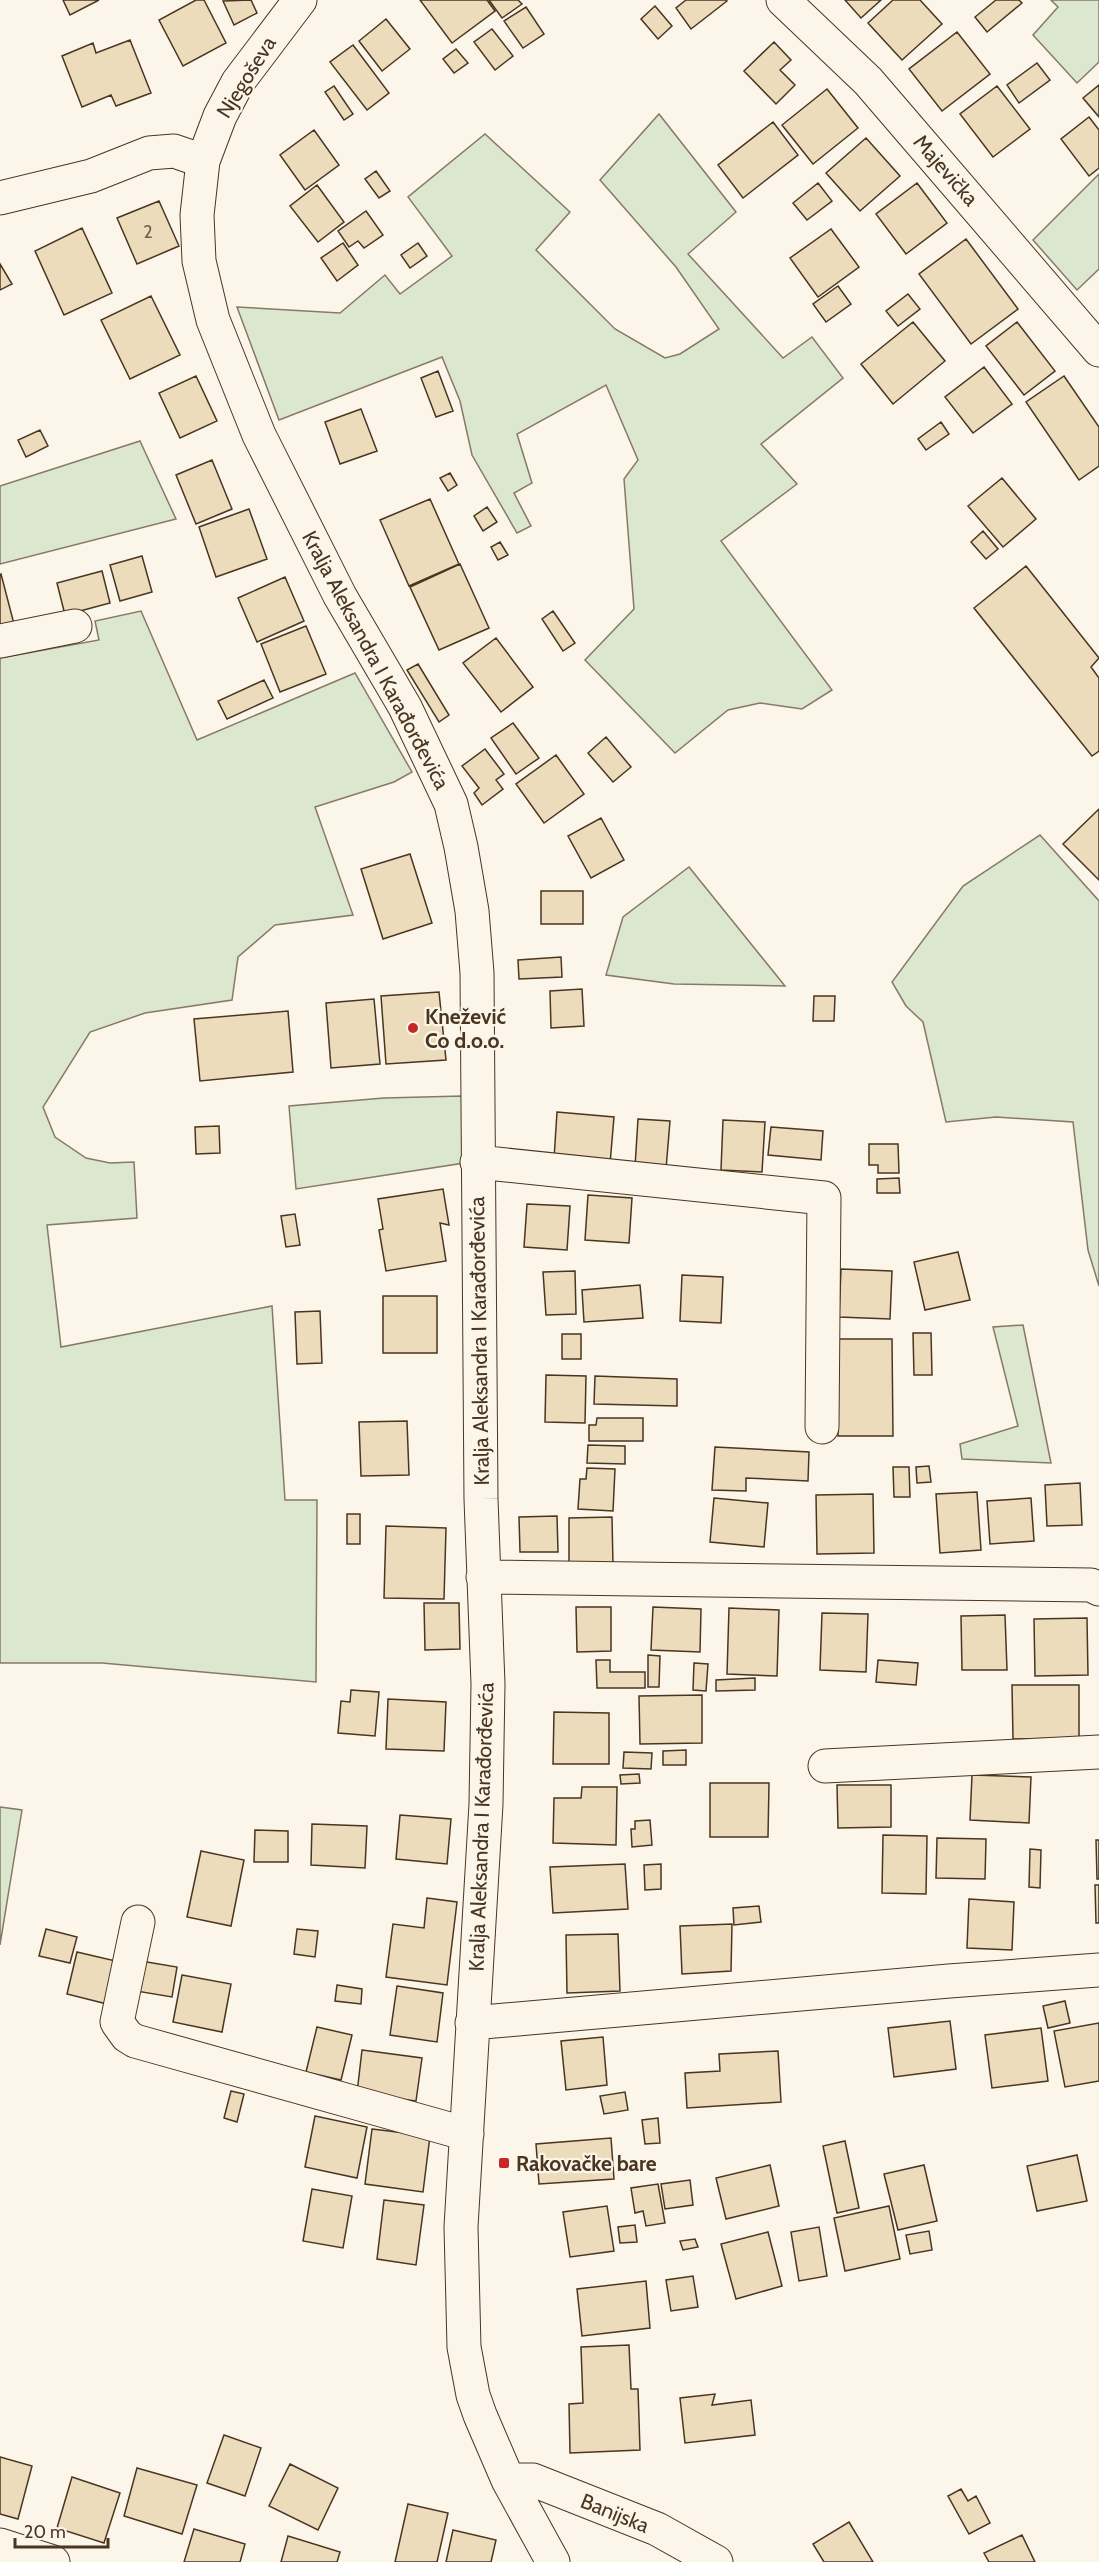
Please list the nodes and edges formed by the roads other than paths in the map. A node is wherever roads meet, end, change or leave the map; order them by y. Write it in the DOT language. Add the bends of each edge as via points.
graph roads {
  1 [pos="300,0"];
  2 [pos="783,0"];
  3 [pos="203,160"];
  4 [pos="0,198"];
  5 [pos="1099,350"];
  6 [pos="75,626"];
  7 [pos="0,641"];
  8 [pos="477,1162"];
  9 [pos="822,1427"];
  10 [pos="483,1577"];
  11 [pos="1099,1589"];
  12 [pos="1099,1752"];
  13 [pos="825,1766"];
  14 [pos="138,1922"];
  15 [pos="1099,1970"];
  16 [pos="472,2023"];
  17 [pos="467,2134"];
  18 [pos="508,2480"];
  19 [pos="0,2545"];
  20 [pos="53,2562"];
  21 [pos="553,2562"];
  22 [pos="716,2562"];
  1 -- 3 [label="street, Njegoševa" via="238,82"];
  2 -- 5 [label="street, Majevička" via="868,81"];
  3 -- 4 [label="street" via="174,151 149,153 91,176"];
  3 -- 8 [label="street, Kralja Aleksandra I Karađorđevića" via="196,215 199,261 213,320 231,367 259,435 340,596 405,707 451,804 472,911 477,973"];
  6 -- 7 [label="street"];
  8 -- 9 [label="street" via="824,1198"];
  8 -- 10 [label="street, Kralja Aleksandra I Karađorđevića"];
  10 -- 11 [label="street" via="1091,1585"];
  10 -- 16 [label="street, Kralja Aleksandra I Karađorđevića" via="488,1684 487,1793"];
  12 -- 13 [label="street"];
  14 -- 17 [label="street" via="117,2022 127,2036"];
  15 -- 16 [label="street"];
  16 -- 17 [label="street, Kralja Aleksandra I Karađorđevića"];
  17 -- 18 [label="street, Kralja Aleksandra I Karađorđevića" via="461,2227 464,2347 473,2395"];
  18 -- 21 [label="street, Kralja Aleksandra I Karađorđevića"];
  18 -- 22 [label="street, Banijska" via="533,2480 657,2529"];
  19 -- 20 [label="street"];
}
